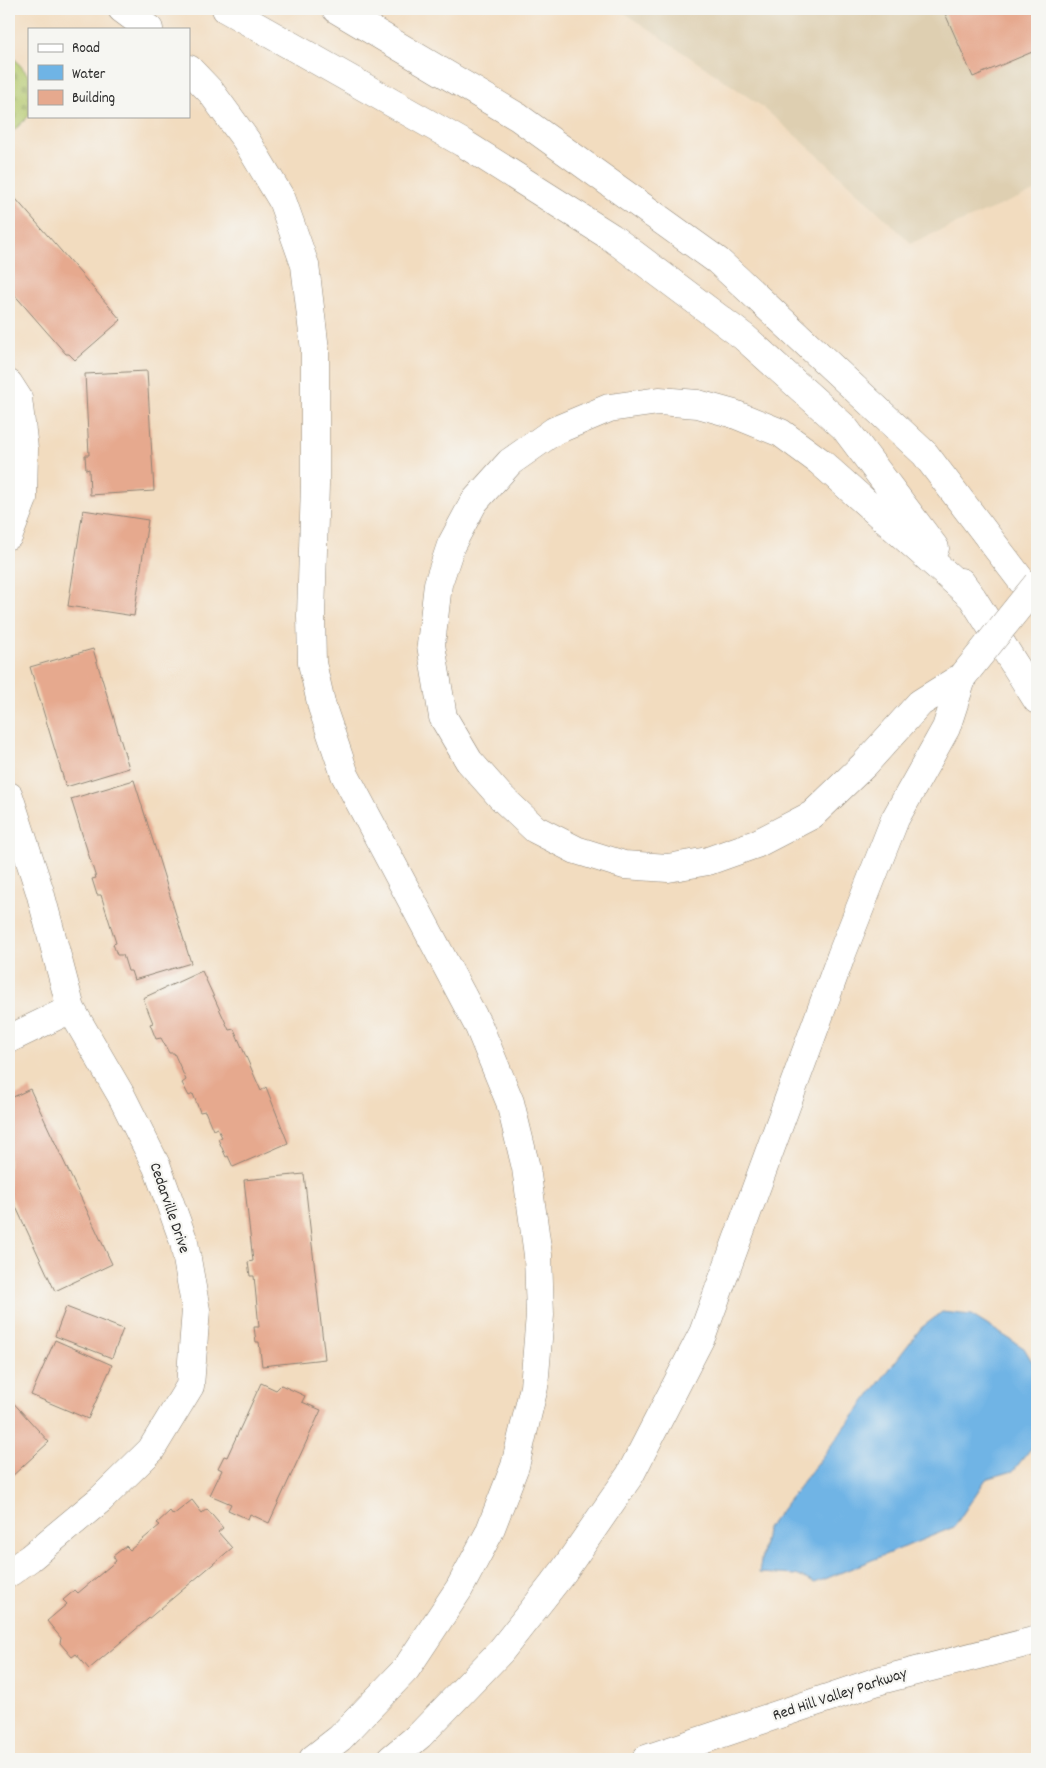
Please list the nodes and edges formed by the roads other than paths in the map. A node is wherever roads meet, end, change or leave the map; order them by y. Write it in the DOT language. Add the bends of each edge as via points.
graph roads {
  1 [pos="122,9"];
  2 [pos="226,9"];
  3 [pos="336,9"];
  4 [pos="148,28"];
  5 [pos="190,70"];
  6 [pos="9,384"];
  7 [pos="9,535"];
  8 [pos="1035,596"];
  9 [pos="972,597"];
  10 [pos="963,676"];
  11 [pos="1037,700"];
  12 [pos="9,796"];
  13 [pos="71,1009"];
  14 [pos="9,1039"];
  15 [pos="9,1573"];
  16 [pos="1037,1640"];
  17 [pos="314,1759"];
  18 [pos="392,1759"];
  19 [pos="646,1759"];
  1 -- 4 [label="main road"];
  2 -- 9 [label="main road" via="480,153 611,237 744,337 844,428"];
  3 -- 8 [label="main road" via="518,117 718,261 924,454"];
  5 -- 17 [label="main road" via="211,92 246,140 282,200 305,265 315,350 312,663 322,706 345,774 479,1027 510,1102 526,1168 538,1254 540,1316 534,1387 515,1466 489,1533 460,1589 406,1669 340,1738"];
  6 -- 7 [label="main road" via="18,398 24,449 24,499"];
  8 -- 10 [label="main road, bridge"];
  9 -- 10 [label="main road" via="819,461 781,434 734,414 698,404 659,401 609,408 554,431 510,462 474,502 452,545 438,584 431,645 443,717 469,761 535,829 576,850 624,864 668,868 708,861 756,844 812,814 864,765 920,703"];
  9 -- 11 [label="main road"];
  10 -- 18 [label="main road" via="946,728 891,828 703,1333 635,1466 563,1572 500,1652 420,1736"];
  12 -- 13 [label="main road, Cedarville Drive" via="40,892"];
  13 -- 14 [label="main road"];
  13 -- 15 [label="main road, Cedarville Drive" via="157,1167 184,1242 196,1310 190,1386 151,1450 101,1499"];
  16 -- 19 [label="main road, Red Hill Valley Parkway" via="881,1680"];
}
